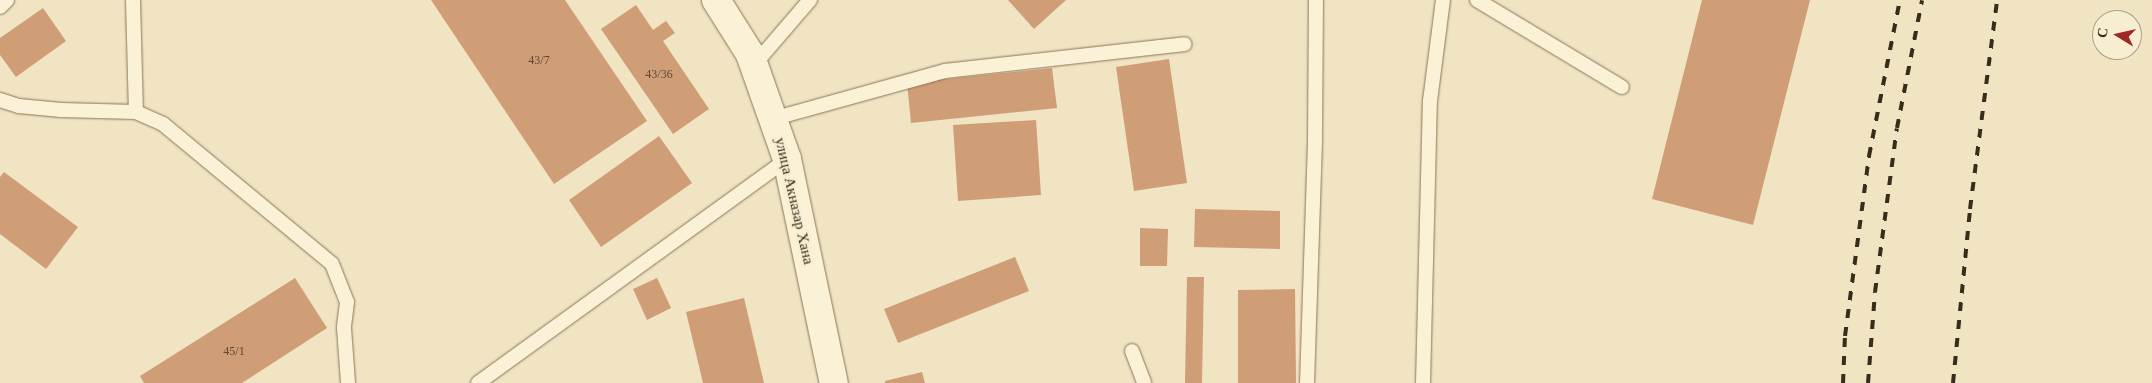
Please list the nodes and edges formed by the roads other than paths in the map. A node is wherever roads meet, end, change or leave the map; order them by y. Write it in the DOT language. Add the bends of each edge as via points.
graph roads {
  1 [pos="7,0"];
  2 [pos="133,0"];
  3 [pos="716,0"];
  4 [pos="810,0"];
  5 [pos="1316,0"];
  6 [pos="1443,0"];
  7 [pos="1477,0"];
  8 [pos="0,7"];
  9 [pos="1184,44"];
  10 [pos="754,65"];
  11 [pos="1622,87"];
  12 [pos="0,100"];
  13 [pos="136,112"];
  14 [pos="772,119"];
  15 [pos="787,159"];
  16 [pos="1132,351"];
  17 [pos="348,383"];
  18 [pos="478,383"];
  19 [pos="834,383"];
  20 [pos="1144,383"];
  21 [pos="1307,383"];
  22 [pos="1424,383"];
  1 -- 8 [label="lane"];
  2 -- 13 [label="lane"];
  3 -- 10 [label="main road, улица Акназар Хана"];
  4 -- 10 [label="lane"];
  5 -- 21 [label="lane"];
  6 -- 22 [label="lane" via="1430,101"];
  7 -- 11 [label="lane"];
  9 -- 14 [label="lane" via="944,71"];
  10 -- 14 [label="main road, улица Акназар Хана"];
  12 -- 13 [label="lane" via="19,106 60,110"];
  13 -- 17 [label="lane" via="163,124 332,264 347,302 344,328"];
  14 -- 15 [label="main road, улица Акназар Хана"];
  15 -- 18 [label="lane"];
  15 -- 19 [label="main road, улица Акназар Хана"];
  16 -- 20 [label="lane"];
}
